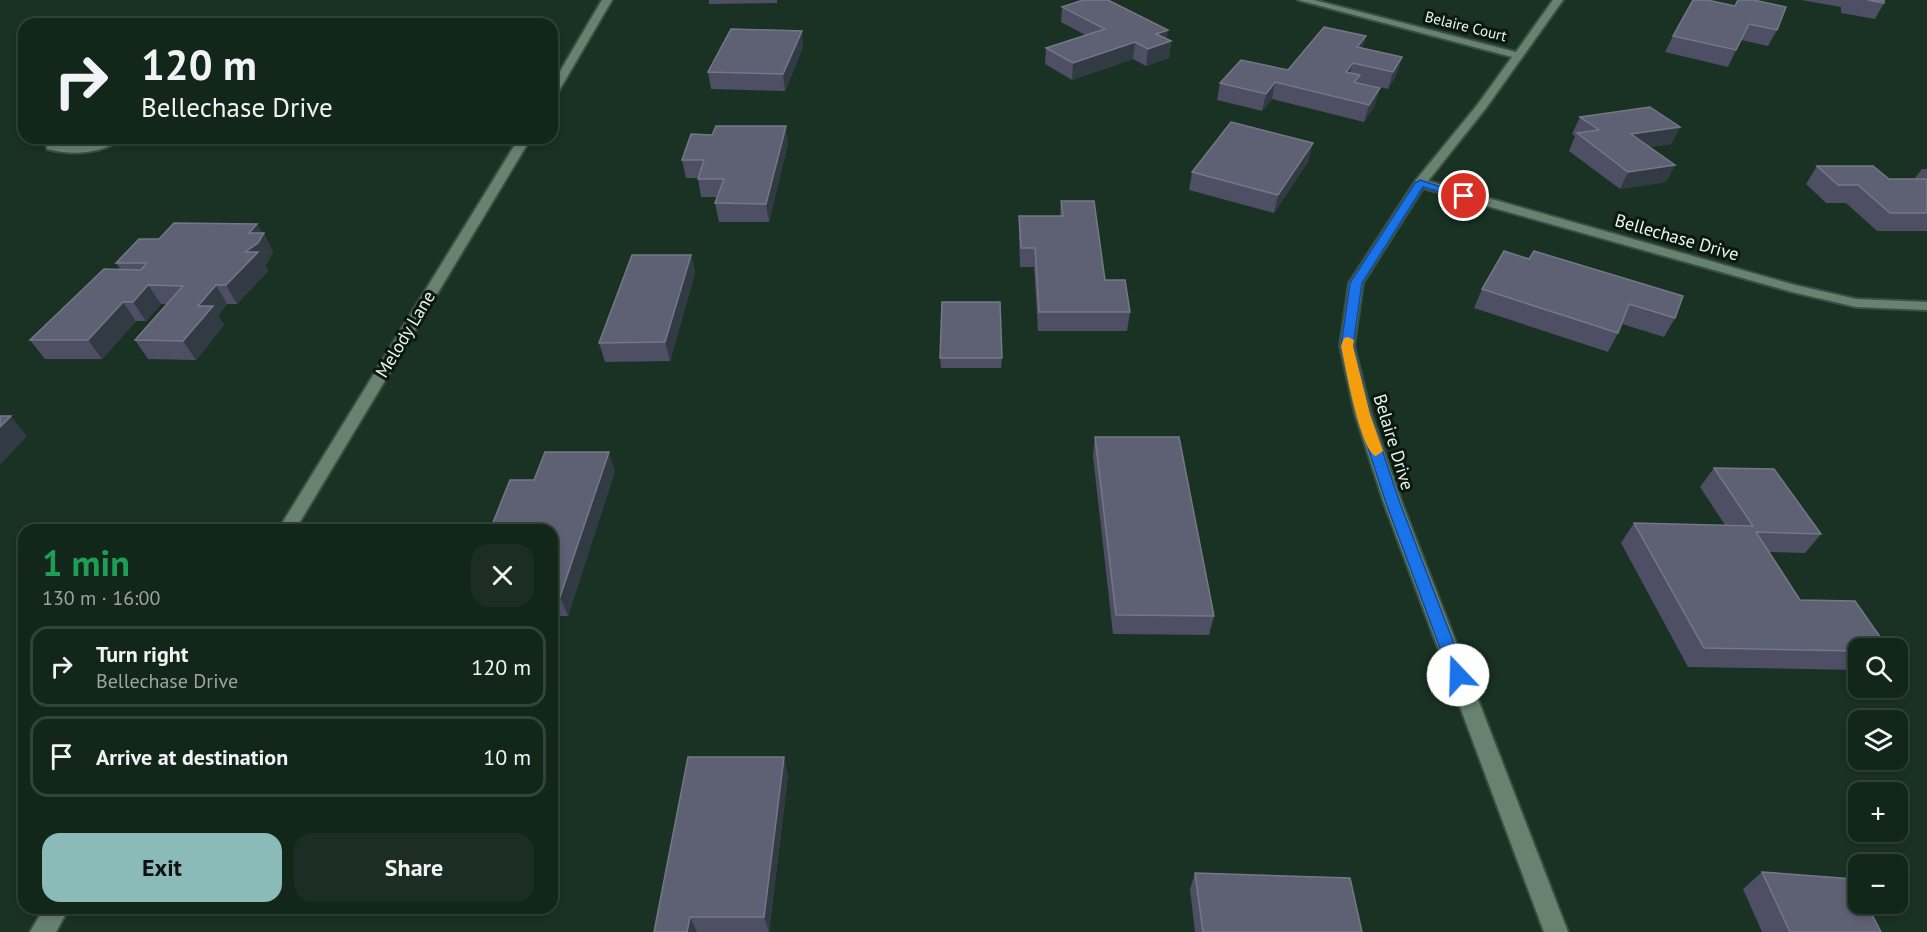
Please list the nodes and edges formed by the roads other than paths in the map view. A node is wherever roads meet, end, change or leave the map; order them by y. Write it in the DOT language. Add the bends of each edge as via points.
graph roads {
  1 [pos="607,0"];
  2 [pos="1303,0"];
  3 [pos="1558,0"];
  4 [pos="1517,55"];
  5 [pos="558,82"];
  6 [pos="51,144"];
  7 [pos="103,144"];
  8 [pos="521,144"];
  9 [pos="1420,183"];
  10 [pos="1927,306"];
  11 [pos="290,524"];
  12 [pos="53,914"];
  13 [pos="42,932"];
  14 [pos="1556,932"];
  1 -- 5 [label="street"];
  2 -- 4 [label="street, Belaire Court"];
  3 -- 4 [label="street, Belaire Drive"];
  4 -- 9 [label="street, Belaire Drive"];
  6 -- 7 [label="street" via="73,152"];
  8 -- 11 [label="street, Melody Lane"];
  9 -- 10 [label="street, Bellechase Drive" via="1792,288 1856,303"];
  9 -- 14 [label="street, Belaire Drive" via="1356,283 1347,346 1393,503"];
  12 -- 13 [label="street"];
}
